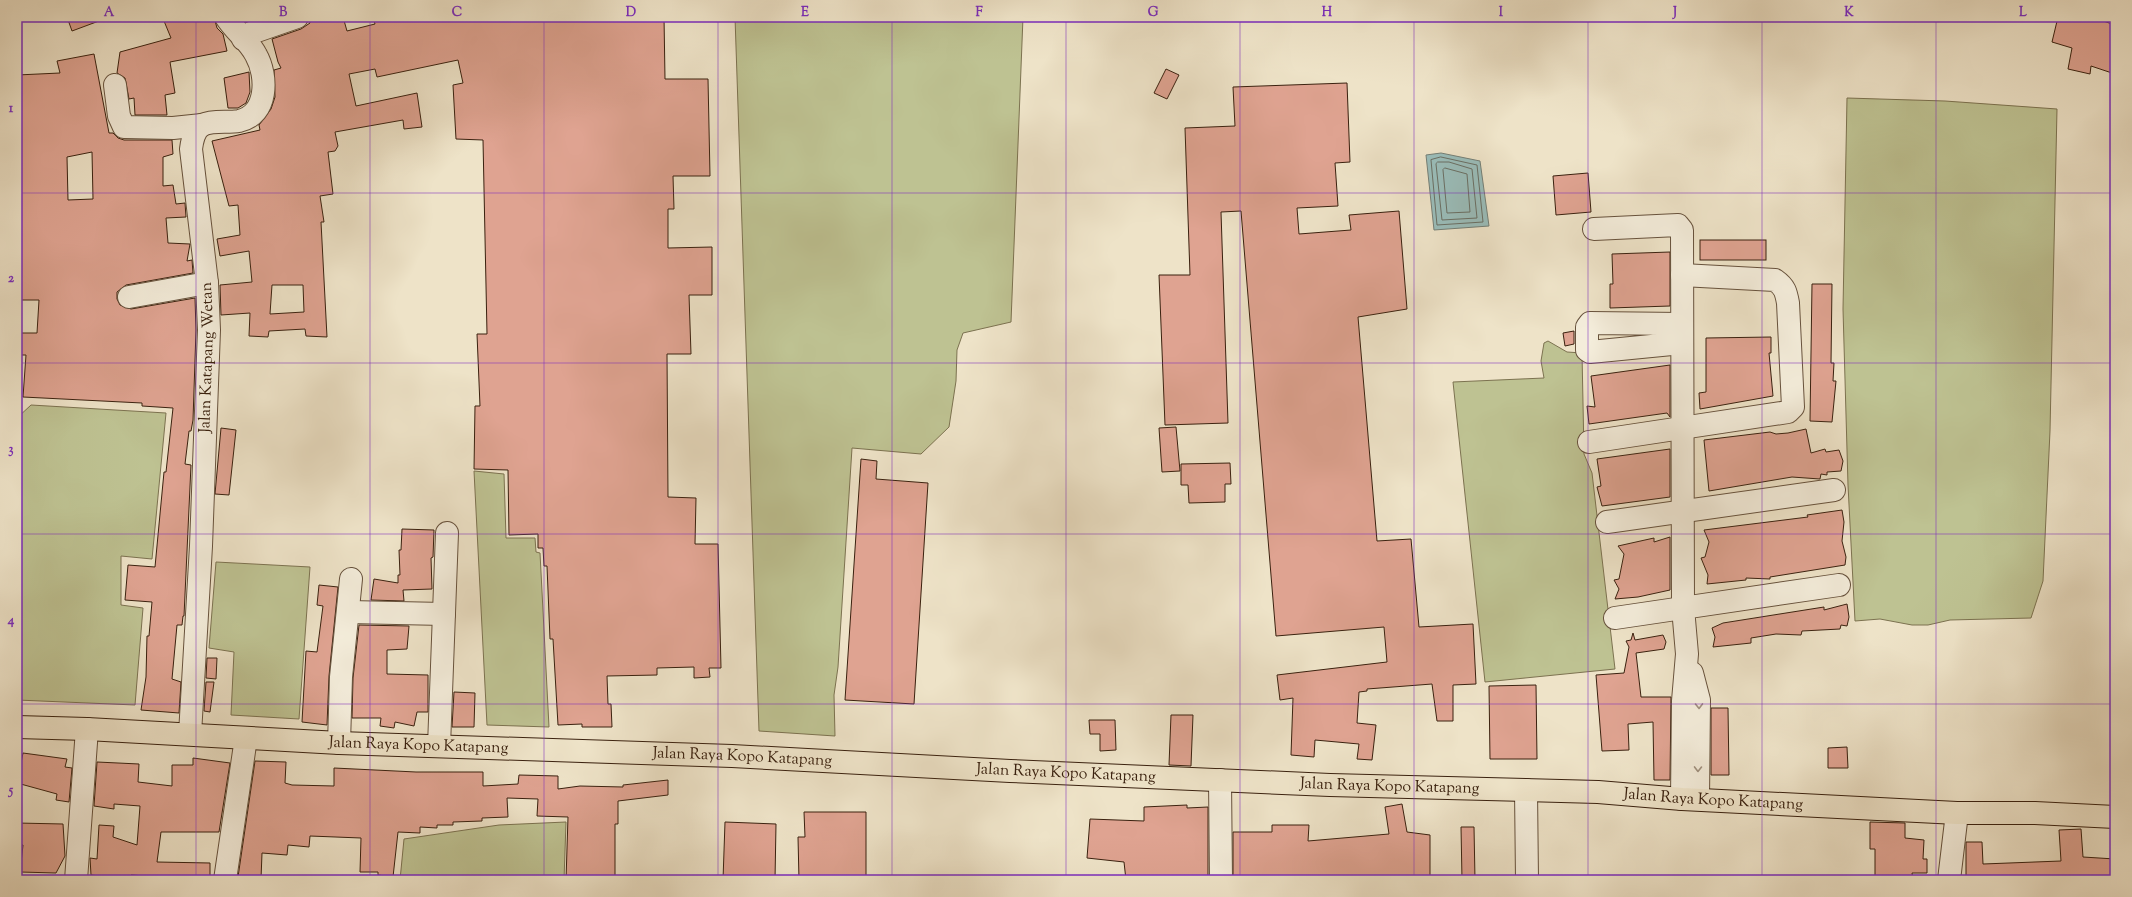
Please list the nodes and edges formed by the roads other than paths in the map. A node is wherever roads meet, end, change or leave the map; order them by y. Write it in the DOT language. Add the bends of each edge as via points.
graph roads {
  1 [pos="226,17"];
  2 [pos="297,17"];
  3 [pos="243,39"];
  4 [pos="115,85"];
  5 [pos="202,125"];
  6 [pos="1594,229"];
  7 [pos="1682,275"];
  8 [pos="207,283"];
  9 [pos="129,296"];
  10 [pos="1682,428"];
  11 [pos="1589,442"];
  12 [pos="1834,490"];
  13 [pos="1683,511"];
  14 [pos="1607,522"];
  15 [pos="447,533"];
  16 [pos="352,579"];
  17 [pos="1839,585"];
  18 [pos="1683,608"];
  19 [pos="349,612"];
  20 [pos="444,614"];
  21 [pos="1615,618"];
  22 [pos="17,728"];
  23 [pos="87,729"];
  24 [pos="190,734"];
  25 [pos="246,738"];
  26 [pos="339,743"];
  27 [pos="439,746"];
  28 [pos="1220,780"];
  29 [pos="1526,790"];
  30 [pos="1690,799"];
  31 [pos="1957,813"];
  32 [pos="2115,817"];
  33 [pos="76,880"];
  34 [pos="225,880"];
  35 [pos="1221,880"];
  36 [pos="1527,880"];
  37 [pos="1949,880"];
  1 -- 3 [label="street"];
  2 -- 3 [label="street" via="251,33"];
  3 -- 5 [label="street" via="254,50 263,73 264,88 260,106 239,121"];
  4 -- 5 [label="street" via="124,126 173,128"];
  5 -- 8 [label="street, Jalan Katapang Wetan" via="192,140 191,160"];
  6 -- 7 [label="street" via="1680,225"];
  7 -- 10 [label="street"];
  7 -- 10 [label="street" via="1775,280 1782,284 1786,290 1788,303 1792,407 1788,412"];
  8 -- 9 [label="street"];
  8 -- 24 [label="street, Jalan Katapang Wetan" via="209,370"];
  10 -- 11 [label="street"];
  10 -- 13 [label="street"];
  12 -- 13 [label="street"];
  13 -- 14 [label="street"];
  13 -- 18 [label="street"];
  15 -- 20 [label="street"];
  16 -- 19 [label="street"];
  17 -- 18 [label="street"];
  18 -- 21 [label="street"];
  18 -- 30 [label="street" via="1687,654 1683,701"];
  19 -- 20 [label="street"];
  19 -- 26 [label="street" via="341,677"];
  20 -- 27 [label="street"];
  22 -- 23 [label="main road, Jalan Raya Kopo Katapang"];
  23 -- 24 [label="main road, Jalan Raya Kopo Katapang"];
  23 -- 33 [label="street"];
  24 -- 25 [label="main road, Jalan Raya Kopo Katapang"];
  25 -- 26 [label="main road, Jalan Raya Kopo Katapang"];
  25 -- 34 [label="street"];
  26 -- 27 [label="main road, Jalan Raya Kopo Katapang"];
  27 -- 28 [label="main road, Jalan Raya Kopo Katapang" via="739,756"];
  28 -- 29 [label="main road, Jalan Raya Kopo Katapang"];
  28 -- 35 [label="street"];
  29 -- 30 [label="main road, Jalan Raya Kopo Katapang"];
  29 -- 36 [label="street"];
  30 -- 31 [label="main road, Jalan Raya Kopo Katapang"];
  31 -- 32 [label="main road, Jalan Raya Kopo Katapang"];
  31 -- 37 [label="street"];
}
